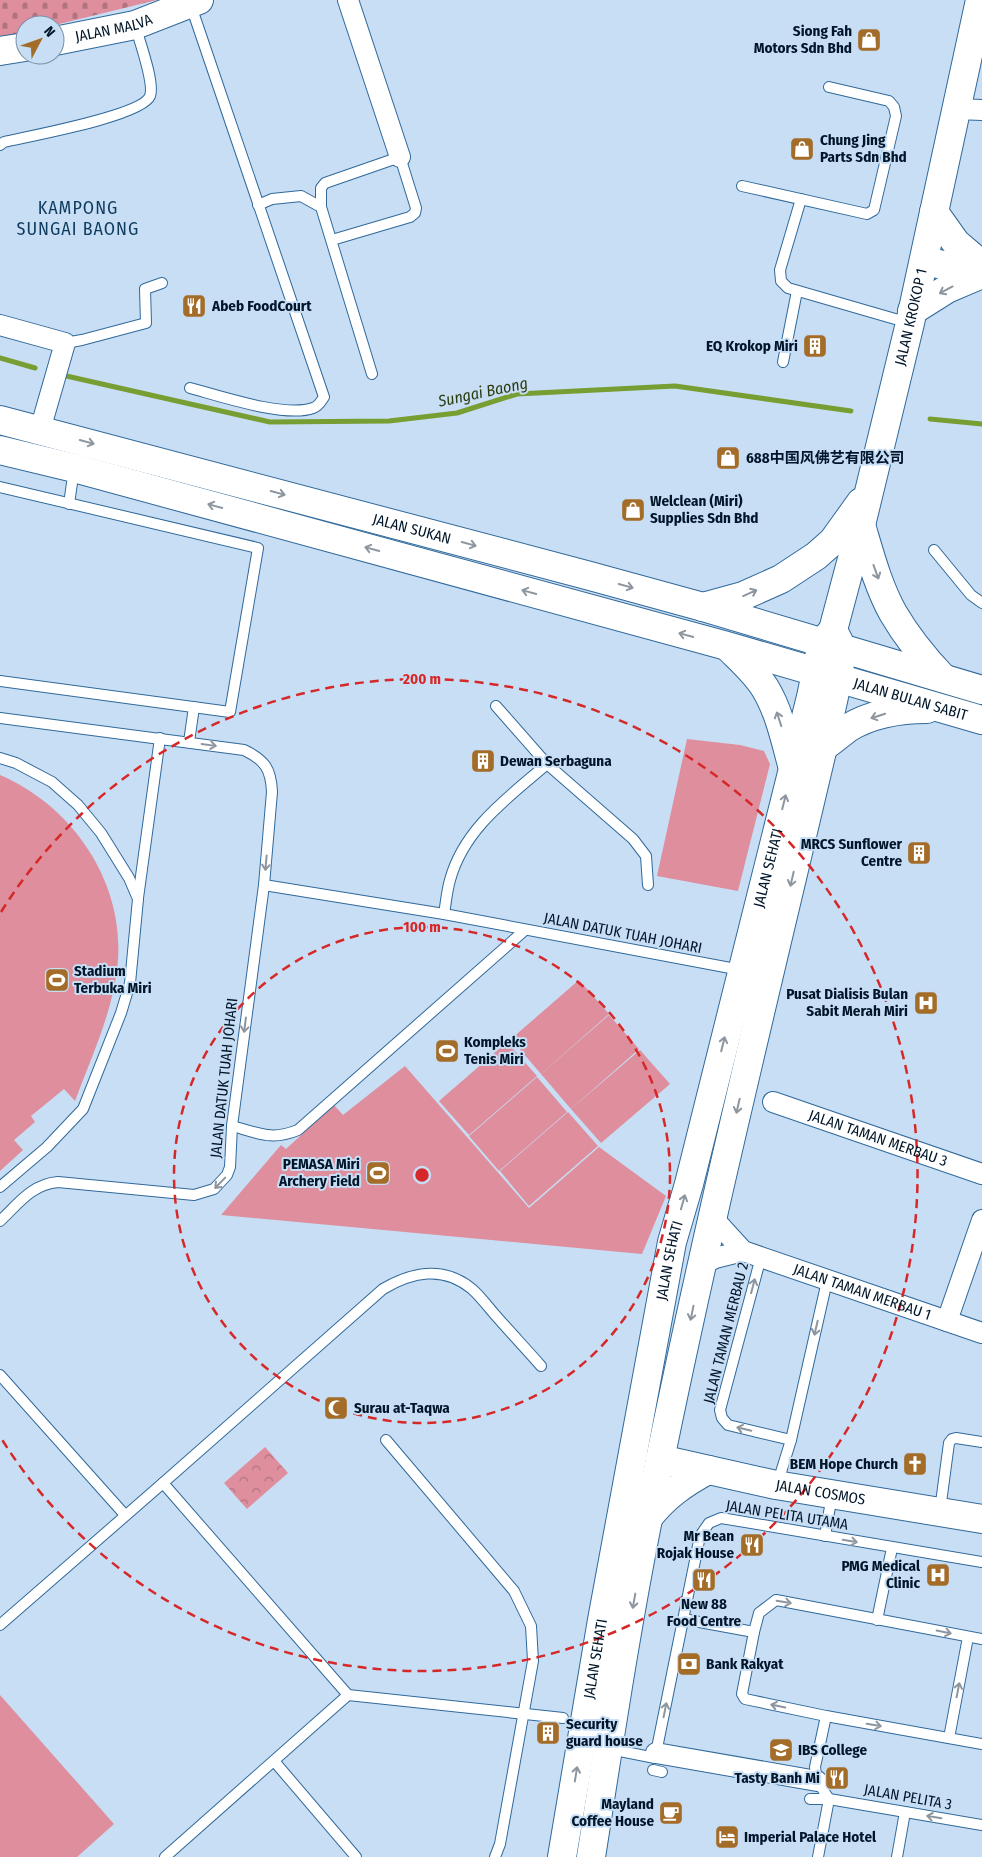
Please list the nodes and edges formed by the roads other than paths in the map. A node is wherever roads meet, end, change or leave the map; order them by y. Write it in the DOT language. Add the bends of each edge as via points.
graph roads {
  1 [pos="348,0"];
  2 [pos="980,0"];
  3 [pos="193,1"];
  4 [pos="135,25"];
  5 [pos="65,39"];
  6 [pos="15,48"];
  7 [pos="0,51"];
  8 [pos="830,87"];
  9 [pos="969,109"];
  10 [pos="0,145"];
  11 [pos="400,157"];
  12 [pos="742,186"];
  13 [pos="801,199"];
  14 [pos="258,205"];
  15 [pos="321,207"];
  16 [pos="934,212"];
  17 [pos="332,240"];
  18 [pos="924,261"];
  19 [pos="982,265"];
  20 [pos="982,273"];
  21 [pos="162,284"];
  22 [pos="797,291"];
  23 [pos="911,317"];
  24 [pos="0,326"];
  25 [pos="65,342"];
  26 [pos="783,362"];
  27 [pos="372,374"];
  28 [pos="190,388"];
  29 [pos="0,420"];
  30 [pos="40,430"];
  31 [pos="0,450"];
  32 [pos="74,468"];
  33 [pos="0,487"];
  34 [pos="869,490"];
  35 [pos="70,504"];
  36 [pos="861,525"];
  37 [pos="934,550"];
  38 [pos="982,603"];
  39 [pos="703,607"];
  40 [pos="832,641"];
  41 [pos="727,646"];
  42 [pos="827,675"];
  43 [pos="944,679"];
  44 [pos="0,681"];
  45 [pos="982,690"];
  46 [pos="496,706"];
  47 [pos="194,707"];
  48 [pos="943,708"];
  49 [pos="0,718"];
  50 [pos="982,720"];
  51 [pos="160,738"];
  52 [pos="189,742"];
  53 [pos="823,747"];
  54 [pos="0,758"];
  55 [pos="547,764"];
  56 [pos="793,766"];
  57 [pos="264,885"];
  58 [pos="648,885"];
  59 [pos="138,899"];
  60 [pos="444,914"];
  61 [pos="525,930"];
  62 [pos="741,970"];
  63 [pos="773,1102"];
  64 [pos="232,1126"];
  65 [pos="982,1174"];
  66 [pos="0,1187"];
  67 [pos="712,1216"];
  68 [pos="982,1220"];
  69 [pos="0,1221"];
  70 [pos="672,1242"];
  71 [pos="752,1254"];
  72 [pos="702,1265"];
  73 [pos="827,1281"];
  74 [pos="947,1321"];
  75 [pos="982,1333"];
  76 [pos="541,1366"];
  77 [pos="0,1375"];
  78 [pos="672,1405"];
  79 [pos="386,1440"];
  80 [pos="790,1440"];
  81 [pos="982,1442"];
  82 [pos="660,1459"];
  83 [pos="719,1472"];
  84 [pos="163,1483"];
  85 [pos="776,1485"];
  86 [pos="832,1494"];
  87 [pos="940,1511"];
  88 [pos="125,1515"];
  89 [pos="648,1518"];
  90 [pos="982,1519"];
  91 [pos="825,1536"];
  92 [pos="892,1548"];
  93 [pos="982,1562"];
  94 [pos="683,1619"];
  95 [pos="602,1620"];
  96 [pos="877,1620"];
  97 [pos="0,1625"];
  98 [pos="754,1632"];
  99 [pos="968,1637"];
  100 [pos="982,1639"];
  101 [pos="348,1695"];
  102 [pos="524,1713"];
  103 [pos="826,1716"];
  104 [pos="563,1718"];
  105 [pos="948,1738"];
  106 [pos="982,1744"];
  107 [pos="608,1749"];
  108 [pos="274,1761"];
  109 [pos="656,1764"];
  110 [pos="814,1790"];
  111 [pos="829,1799"];
  112 [pos="905,1812"];
  113 [pos="982,1825"];
  114 [pos="165,1857"];
  115 [pos="356,1857"];
  116 [pos="495,1857"];
  117 [pos="562,1857"];
  118 [pos="590,1857"];
  119 [pos="818,1857"];
  120 [pos="897,1857"];
  1 -- 11 [label="street"];
  2 -- 9 [label="main road, JALAN KROKOP 1"];
  3 -- 4 [label="main road, JALAN MALVA"];
  3 -- 14 [label="lane"];
  4 -- 5 [label="main road, JALAN MALVA"];
  4 -- 10 [label="lane" via="152,87 150,98 113,117"];
  6 -- 7 [label="main road"];
  8 -- 13 [label="lane" via="889,101 894,107 896,116 874,210 867,214"];
  9 -- 16 [label="main road, JALAN KROKOP 1"];
  11 -- 15 [label="lane" via="325,183 321,188"];
  11 -- 17 [label="lane" via="415,212 410,217"];
  12 -- 13 [label="lane"];
  13 -- 22 [label="lane" via="780,270 781,281"];
  14 -- 15 [label="lane" via="272,199 301,196"];
  14 -- 28 [label="lane" via="324,397 312,408 280,410"];
  15 -- 17 [label="lane"];
  16 -- 18 [label="main road, JALAN KROKOP 1"];
  16 -- 19 [label="main road" via="956,243"];
  17 -- 27 [label="lane"];
  18 -- 20 [label="main road"];
  18 -- 23 [label="main road, JALAN KROKOP 1"];
  20 -- 23 [label="main road, one-way" via="947,289"];
  21 -- 25 [label="lane" via="145,289 146,323"];
  22 -- 23 [label="lane"];
  22 -- 26 [label="lane"];
  23 -- 34 [label="main road, JALAN KROKOP 1"];
  24 -- 25 [label="street"];
  25 -- 30 [label="street"];
  29 -- 30 [label="main road, JALAN SUKAN"];
  30 -- 39 [label="main road, JALAN SUKAN, one-way"];
  31 -- 32 [label="main road, JALAN SUKAN"];
  32 -- 35 [label="lane"];
  41 -- 32 [label="main road, JALAN SUKAN, one-way"];
  33 -- 35 [label="lane"];
  34 -- 36 [label="main road, JALAN KROKOP 1"];
  39 -- 34 [label="main road, one-way" via="781,579 816,556 833,541"];
  35 -- 47 [label="lane" via="258,548 230,712"];
  36 -- 40 [label="main road, JALAN KROKOP 1"];
  36 -- 43 [label="main road, one-way" via="875,572 892,612 916,649"];
  37 -- 38 [label="lane" via="971,595"];
  39 -- 40 [label="main road, JALAN SUKAN"];
  40 -- 42 [label="main road, JALAN KROKOP 1"];
  40 -- 43 [label="main road, JALAN BULAN SABIT"];
  41 -- 42 [label="main road, JALAN SUKAN"];
  56 -- 41 [label="main road, one-way" via="778,714 765,688"];
  42 -- 48 [label="main road, JALAN BULAN SABIT"];
  42 -- 53 [label="main road, JALAN SEHATI"];
  42 -- 56 [label="main road, JALAN SEHATI"];
  43 -- 45 [label="main road, JALAN BULAN SABIT"];
  44 -- 47 [label="lane"];
  46 -- 55 [label="lane"];
  47 -- 52 [label="lane"];
  48 -- 50 [label="main road, JALAN BULAN SABIT"];
  48 -- 53 [label="main road, one-way" via="880,715 850,727"];
  49 -- 51 [label="lane, JALAN DATUK TUAH JOHARI"];
  51 -- 52 [label="lane, JALAN DATUK TUAH JOHARI"];
  51 -- 59 [label="lane"];
  52 -- 57 [label="lane, JALAN DATUK TUAH JOHARI, one-way" via="244,750 258,756 267,768 272,779 272,792"];
  53 -- 67 [label="main road, JALAN SEHATI, one-way"];
  54 -- 59 [label="lane" via="52,782 78,805 101,833"];
  55 -- 58 [label="lane" via="634,839 646,856"];
  55 -- 60 [label="lane" via="483,820 465,845 450,879"];
  62 -- 56 [label="main road, JALAN SEHATI, one-way"];
  57 -- 60 [label="lane, JALAN DATUK TUAH JOHARI"];
  57 -- 64 [label="lane, JALAN DATUK TUAH JOHARI, one-way"];
  59 -- 66 [label="lane" via="130,983 83,1109 47,1147"];
  60 -- 61 [label="lane, JALAN DATUK TUAH JOHARI"];
  61 -- 62 [label="lane, JALAN DATUK TUAH JOHARI"];
  61 -- 64 [label="lane" via="298,1130 274,1137"];
  70 -- 62 [label="main road, JALAN SEHATI, one-way"];
  63 -- 65 [label="street, JALAN TAMAN MERBAU 3"];
  64 -- 69 [label="lane, JALAN DATUK TUAH JOHARI, one-way" via="227,1176 206,1193 181,1195 48,1183 28,1193"];
  67 -- 71 [label="street"];
  67 -- 72 [label="main road, JALAN SEHATI"];
  68 -- 74 [label="street"];
  70 -- 82 [label="main road" via="677,1261 649,1418 651,1438"];
  70 -- 95 [label="main road, JALAN SEHATI"];
  71 -- 72 [label="street" via="715,1258"];
  71 -- 73 [label="street, JALAN TAMAN MERBAU 1"];
  80 -- 71 [label="lane, JALAN TAMAN MERBAU 2, one-way" via="728,1425 720,1410"];
  72 -- 78 [label="main road, JALAN SEHATI, one-way"];
  73 -- 74 [label="street, JALAN TAMAN MERBAU 1"];
  73 -- 80 [label="lane, one-way"];
  74 -- 75 [label="street, JALAN TAMAN MERBAU 1"];
  76 -- 84 [label="lane" via="472,1289 452,1277 414,1274 382,1289"];
  77 -- 88 [label="lane"];
  78 -- 82 [label="main road, JALAN SEHATI"];
  78 -- 83 [label="main road" via="676,1424 685,1442 698,1457"];
  79 -- 102 [label="lane" via="514,1591 531,1626 533,1661"];
  80 -- 85 [label="lane"];
  81 -- 87 [label="lane" via="956,1438 949,1443"];
  82 -- 83 [label="main road, JALAN COSMOS"];
  82 -- 89 [label="main road, JALAN SEHATI"];
  82 -- 95 [label="main road" via="636,1490 616,1601"];
  83 -- 85 [label="main road, JALAN COSMOS"];
  83 -- 89 [label="main road" via="675,1490"];
  84 -- 88 [label="lane"];
  84 -- 101 [label="lane"];
  85 -- 86 [label="main road, JALAN COSMOS"];
  86 -- 87 [label="main road, JALAN COSMOS"];
  86 -- 91 [label="lane"];
  87 -- 90 [label="main road, JALAN COSMOS"];
  88 -- 97 [label="lane"];
  89 -- 107 [label="main road, JALAN SEHATI, one-way"];
  91 -- 92 [label="lane, JALAN PELITA UTAMA, one-way"];
  91 -- 94 [label="lane, JALAN PELITA UTAMA" via="721,1518 709,1523 700,1536"];
  92 -- 93 [label="lane, JALAN PELITA UTAMA"];
  92 -- 96 [label="lane"];
  94 -- 98 [label="lane"];
  109 -- 94 [label="lane, JALAN PELITA UTAMA, one-way"];
  117 -- 95 [label="main road, JALAN SEHATI, one-way"];
  98 -- 96 [label="lane, one-way" via="760,1613 776,1600"];
  96 -- 99 [label="lane, one-way"];
  103 -- 98 [label="lane, one-way" via="743,1697"];
  99 -- 100 [label="lane"];
  105 -- 99 [label="lane, one-way"];
  101 -- 102 [label="lane"];
  101 -- 108 [label="lane"];
  102 -- 104 [label="lane"];
  102 -- 116 [label="lane"];
  103 -- 105 [label="lane, one-way"];
  103 -- 110 [label="lane" via="815,1767"];
  105 -- 106 [label="lane"];
  107 -- 109 [label="lane"];
  107 -- 118 [label="main road, JALAN SEHATI"];
  108 -- 114 [label="lane"];
  108 -- 115 [label="lane"];
  109 -- 110 [label="street"];
  110 -- 111 [label="lane"];
  110 -- 111 [label="lane, JALAN PELITA 3"];
  111 -- 112 [label="lane, JALAN PELITA 3"];
  111 -- 119 [label="lane"];
  113 -- 112 [label="lane, JALAN PELITA 3, one-way"];
  112 -- 120 [label="lane"];
}
